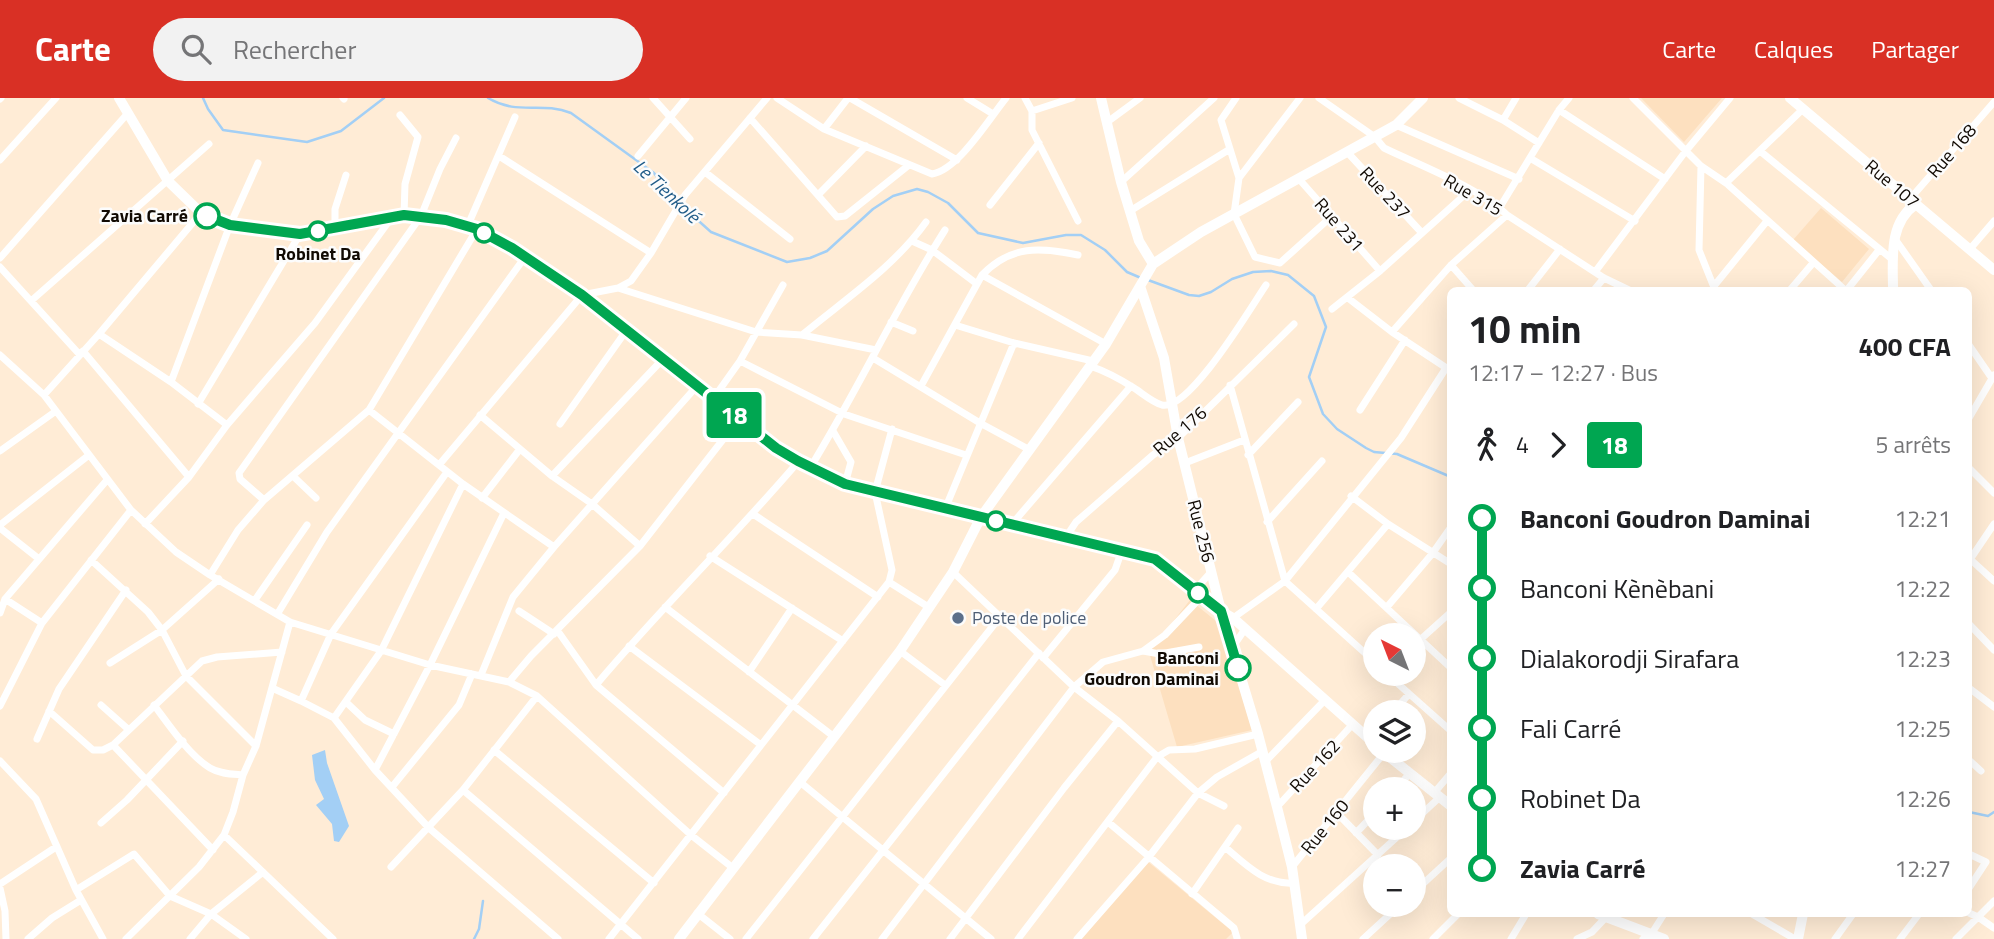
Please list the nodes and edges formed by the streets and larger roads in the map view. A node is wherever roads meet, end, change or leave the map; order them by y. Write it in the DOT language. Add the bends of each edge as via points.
graph roads {
  1 [pos="56,98"];
  2 [pos="119,98"];
  3 [pos="653,98"];
  4 [pos="686,98"];
  5 [pos="767,98"];
  6 [pos="777,98"];
  7 [pos="849,98"];
  8 [pos="967,98"];
  9 [pos="1006,98"];
  10 [pos="1025,98"];
  11 [pos="1072,98"];
  12 [pos="1101,98"];
  13 [pos="1140,98"];
  14 [pos="1214,98"];
  15 [pos="1300,98"];
  16 [pos="1319,98"];
  17 [pos="1423,98"];
  18 [pos="1459,98"];
  19 [pos="1516,98"];
  20 [pos="1569,98"];
  21 [pos="1633,98"];
  22 [pos="1730,98"];
  23 [pos="1790,98"];
  24 [pos="1234,99"];
  25 [pos="1994,102"];
  26 [pos="1803,109"];
  27 [pos="1559,110"];
  28 [pos="1032,111"];
  29 [pos="128,113"];
  30 [pos="993,114"];
  31 [pos="400,115"];
  32 [pos="515,117"];
  33 [pos="669,117"];
  34 [pos="750,118"];
  35 [pos="1503,120"];
  36 [pos="1106,123"];
  37 [pos="1396,125"];
  38 [pos="824,129"];
  39 [pos="1375,137"];
  40 [pos="456,138"];
  41 [pos="690,139"];
  42 [pos="1039,143"];
  43 [pos="1539,143"];
  44 [pos="209,144"];
  45 [pos="866,146"];
  46 [pos="1230,149"];
  47 [pos="1760,151"];
  48 [pos="1685,152"];
  49 [pos="1348,153"];
  50 [pos="499,156"];
  51 [pos="638,156"];
  52 [pos="1531,158"];
  53 [pos="0,160"];
  54 [pos="957,160"];
  55 [pos="258,163"];
  56 [pos="909,165"];
  57 [pos="1701,166"];
  58 [pos="705,172"];
  59 [pos="346,175"];
  60 [pos="1239,178"];
  61 [pos="1299,179"];
  62 [pos="1519,179"];
  63 [pos="1665,179"];
  64 [pos="168,181"];
  65 [pos="1121,182"];
  66 [pos="1726,183"];
  67 [pos="1470,190"];
  68 [pos="820,194"];
  69 [pos="1913,201"];
  70 [pos="990,205"];
  71 [pos="1500,207"];
  72 [pos="1129,211"];
  73 [pos="201,214"];
  74 [pos="1234,214"];
  75 [pos="399,215"];
  76 [pos="1507,215"];
  77 [pos="421,216"];
  78 [pos="1332,216"];
  79 [pos="1767,220"];
  80 [pos="1078,221"];
  81 [pos="1635,221"];
  82 [pos="1994,221"];
  83 [pos="926,222"];
  84 [pos="230,225"];
  85 [pos="472,227"];
  86 [pos="335,228"];
  87 [pos="945,230"];
  88 [pos="1422,233"];
  89 [pos="300,234"];
  90 [pos="1896,235"];
  91 [pos="790,239"];
  92 [pos="912,241"];
  93 [pos="1560,249"];
  94 [pos="1970,249"];
  95 [pos="932,250"];
  96 [pos="1879,250"];
  97 [pos="651,253"];
  98 [pos="1078,255"];
  99 [pos="525,257"];
  100 [pos="0,258"];
  101 [pos="1893,260"];
  102 [pos="1813,263"];
  103 [pos="1153,264"];
  104 [pos="1451,265"];
  105 [pos="0,267"];
  106 [pos="1994,270"];
  107 [pos="1380,271"];
  108 [pos="1595,272"];
  109 [pos="982,275"];
  110 [pos="1604,278"];
  111 [pos="977,284"];
  112 [pos="783,285"];
  113 [pos="1266,285"];
  114 [pos="1140,286"];
  115 [pos="1470,287"];
  116 [pos="1530,287"];
  117 [pos="1596,287"];
  118 [pos="1623,287"];
  119 [pos="1714,287"];
  120 [pos="1715,287"];
  121 [pos="1793,287"];
  122 [pos="1842,287"];
  123 [pos="1848,287"];
  124 [pos="1893,287"];
  125 [pos="1929,287"];
  126 [pos="618,288"];
  127 [pos="582,295"];
  128 [pos="1348,298"];
  129 [pos="31,301"];
  130 [pos="1332,309"];
  131 [pos="891,322"];
  132 [pos="1294,324"];
  133 [pos="955,325"];
  134 [pos="626,331"];
  135 [pos="913,331"];
  136 [pos="756,332"];
  137 [pos="1392,332"];
  138 [pos="99,334"];
  139 [pos="802,335"];
  140 [pos="1405,340"];
  141 [pos="1014,343"];
  142 [pos="1105,344"];
  143 [pos="1972,349"];
  144 [pos="82,353"];
  145 [pos="874,354"];
  146 [pos="0,355"];
  147 [pos="662,360"];
  148 [pos="740,361"];
  149 [pos="1092,363"];
  150 [pos="1447,368"];
  151 [pos="1447,370"];
  152 [pos="1992,376"];
  153 [pos="171,382"];
  154 [pos="1230,385"];
  155 [pos="697,386"];
  156 [pos="921,386"];
  157 [pos="1131,386"];
  158 [pos="44,395"];
  159 [pos="713,399"];
  160 [pos="1298,402"];
  161 [pos="198,404"];
  162 [pos="1172,404"];
  163 [pos="369,410"];
  164 [pos="1360,410"];
  165 [pos="56,411"];
  166 [pos="1972,413"];
  167 [pos="844,414"];
  168 [pos="480,415"];
  169 [pos="739,419"];
  170 [pos="979,423"];
  171 [pos="560,424"];
  172 [pos="227,425"];
  173 [pos="892,429"];
  174 [pos="833,431"];
  175 [pos="398,434"];
  176 [pos="1178,438"];
  177 [pos="1244,440"];
  178 [pos="1,449"];
  179 [pos="520,449"];
  180 [pos="1030,450"];
  181 [pos="89,455"];
  182 [pos="966,455"];
  183 [pos="1248,455"];
  184 [pos="798,461"];
  185 [pos="1322,461"];
  186 [pos="1185,463"];
  187 [pos="439,465"];
  188 [pos="810,468"];
  189 [pos="1972,471"];
  190 [pos="447,472"];
  191 [pos="293,476"];
  192 [pos="552,476"];
  193 [pos="190,477"];
  194 [pos="107,480"];
  195 [pos="463,484"];
  196 [pos="845,484"];
  197 [pos="875,492"];
  198 [pos="1994,493"];
  199 [pos="1351,496"];
  200 [pos="316,498"];
  201 [pos="482,498"];
  202 [pos="264,500"];
  203 [pos="592,504"];
  204 [pos="944,509"];
  205 [pos="131,510"];
  206 [pos="504,513"];
  207 [pos="753,514"];
  208 [pos="981,517"];
  209 [pos="1267,522"];
  210 [pos="145,524"];
  211 [pos="1012,524"];
  212 [pos="1388,524"];
  213 [pos="1994,524"];
  214 [pos="307,525"];
  215 [pos="0,526"];
  216 [pos="1447,533"];
  217 [pos="1066,537"];
  218 [pos="640,546"];
  219 [pos="554,547"];
  220 [pos="1122,550"];
  221 [pos="1432,554"];
  222 [pos="710,556"];
  223 [pos="1972,556"];
  224 [pos="39,559"];
  225 [pos="91,560"];
  226 [pos="1447,562"];
  227 [pos="1972,563"];
  228 [pos="953,572"];
  229 [pos="1211,572"];
  230 [pos="1348,572"];
  231 [pos="210,575"];
  232 [pos="219,579"];
  233 [pos="1284,580"];
  234 [pos="1994,581"];
  235 [pos="889,582"];
  236 [pos="126,590"];
  237 [pos="1198,593"];
  238 [pos="877,597"];
  239 [pos="5,599"];
  240 [pos="255,600"];
  241 [pos="665,607"];
  242 [pos="1387,607"];
  243 [pos="792,608"];
  244 [pos="930,608"];
  245 [pos="1316,609"];
  246 [pos="519,611"];
  247 [pos="1221,611"];
  248 [pos="0,613"];
  249 [pos="278,613"];
  250 [pos="1447,616"];
  251 [pos="1000,617"];
  252 [pos="1234,618"];
  253 [pos="290,622"];
  254 [pos="41,623"];
  255 [pos="1404,623"];
  256 [pos="1972,627"];
  257 [pos="1245,629"];
  258 [pos="162,631"];
  259 [pos="555,632"];
  260 [pos="331,634"];
  261 [pos="1426,634"];
  262 [pos="842,641"];
  263 [pos="1426,644"];
  264 [pos="629,646"];
  265 [pos="1199,647"];
  266 [pos="1232,648"];
  267 [pos="1994,650"];
  268 [pos="382,651"];
  269 [pos="900,651"];
  270 [pos="1143,651"];
  271 [pos="1363,651"];
  272 [pos="282,652"];
  273 [pos="1041,656"];
  274 [pos="110,663"];
  275 [pos="1447,664"];
  276 [pos="429,665"];
  277 [pos="749,672"];
  278 [pos="477,675"];
  279 [pos="186,676"];
  280 [pos="509,682"];
  281 [pos="596,685"];
  282 [pos="945,685"];
  283 [pos="1400,686"];
  284 [pos="1074,687"];
  285 [pos="272,688"];
  286 [pos="1972,690"];
  287 [pos="1409,694"];
  288 [pos="537,696"];
  289 [pos="1404,700"];
  290 [pos="300,701"];
  291 [pos="1324,701"];
  292 [pos="346,702"];
  293 [pos="1993,704"];
  294 [pos="101,705"];
  295 [pos="154,705"];
  296 [pos="0,706"];
  297 [pos="792,706"];
  298 [pos="50,711"];
  299 [pos="334,718"];
  300 [pos="1118,721"];
  301 [pos="1352,725"];
  302 [pos="1447,727"];
  303 [pos="129,730"];
  304 [pos="1363,733"];
  305 [pos="394,734"];
  306 [pos="1258,734"];
  307 [pos="833,736"];
  308 [pos="37,739"];
  309 [pos="183,741"];
  310 [pos="761,745"];
  311 [pos="113,746"];
  312 [pos="256,746"];
  313 [pos="494,750"];
  314 [pos="1157,757"];
  315 [pos="1264,757"];
  316 [pos="0,761"];
  317 [pos="1366,763"];
  318 [pos="1399,763"];
  319 [pos="1972,763"];
  320 [pos="375,770"];
  321 [pos="1981,771"];
  322 [pos="1410,773"];
  323 [pos="243,775"];
  324 [pos="1406,777"];
  325 [pos="146,780"];
  326 [pos="1447,780"];
  327 [pos="800,782"];
  328 [pos="392,787"];
  329 [pos="463,790"];
  330 [pos="724,793"];
  331 [pos="1198,793"];
  332 [pos="1437,795"];
  333 [pos="1447,803"];
  334 [pos="1224,806"];
  335 [pos="1277,807"];
  336 [pos="1426,807"];
  337 [pos="1337,813"];
  338 [pos="842,817"];
  339 [pos="1108,822"];
  340 [pos="101,823"];
  341 [pos="1363,826"];
  342 [pos="429,828"];
  343 [pos="1238,828"];
  344 [pos="1356,833"];
  345 [pos="224,835"];
  346 [pos="691,835"];
  347 [pos="1394,840"];
  348 [pos="56,847"];
  349 [pos="1225,847"];
  350 [pos="213,850"];
  351 [pos="883,850"];
  352 [pos="1377,854"];
  353 [pos="1379,854"];
  354 [pos="1972,855"];
  355 [pos="1148,858"];
  356 [pos="1447,862"];
  357 [pos="391,867"];
  358 [pos="1292,867"];
  359 [pos="733,868"];
  360 [pos="1363,868"];
  361 [pos="263,872"];
  362 [pos="1426,881"];
  363 [pos="653,883"];
  364 [pos="1294,883"];
  365 [pos="1972,883"];
  366 [pos="924,884"];
  367 [pos="0,886"];
  368 [pos="76,890"];
  369 [pos="1192,894"];
  370 [pos="170,897"];
  371 [pos="81,900"];
  372 [pos="1994,901"];
  373 [pos="697,913"];
  374 [pos="211,914"];
  375 [pos="1972,914"];
  376 [pos="1387,917"];
  377 [pos="1455,917"];
  378 [pos="1524,917"];
  379 [pos="1603,917"];
  380 [pos="1609,917"];
  381 [pos="1662,917"];
  382 [pos="1757,917"];
  383 [pos="1802,917"];
  384 [pos="1851,917"];
  385 [pos="1917,917"];
  386 [pos="1978,917"];
  387 [pos="966,918"];
  388 [pos="621,925"];
  389 [pos="1300,925"];
  390 [pos="1994,928"];
  391 [pos="1647,936"];
  392 [pos="6,939"];
  393 [pos="28,939"];
  394 [pos="103,939"];
  395 [pos="126,939"];
  396 [pos="190,939"];
  397 [pos="246,939"];
  398 [pos="333,939"];
  399 [pos="558,939"];
  400 [pos="610,939"];
  401 [pos="638,939"];
  402 [pos="679,939"];
  403 [pos="730,939"];
  404 [pos="746,939"];
  405 [pos="813,939"];
  406 [pos="882,939"];
  407 [pos="950,939"];
  408 [pos="991,939"];
  409 [pos="1018,939"];
  410 [pos="1077,939"];
  411 [pos="1237,939"];
  412 [pos="1302,939"];
  413 [pos="1363,939"];
  414 [pos="1433,939"];
  415 [pos="1511,939"];
  416 [pos="1577,939"];
  417 [pos="1664,939"];
  418 [pos="1796,939"];
  419 [pos="1835,939"];
  420 [pos="1900,939"];
  421 [pos="1956,939"];
  1 -- 53 [label="street"];
  2 -- 29 [label="street"];
  3 -- 33 [label="street"];
  4 -- 33 [label="street"];
  5 -- 34 [label="street"];
  6 -- 38 [label="street"];
  7 -- 38 [label="street"];
  7 -- 54 [label="street"];
  8 -- 30 [label="street"];
  9 -- 30 [label="street"];
  10 -- 28 [label="street"];
  11 -- 28 [label="street"];
  12 -- 36 [label="street"];
  13 -- 36 [label="street"];
  14 -- 65 [label="street"];
  15 -- 60 [label="street"];
  16 -- 39 [label="street, Rue 315"];
  17 -- 37 [label="street"];
  18 -- 35 [label="street"];
  19 -- 35 [label="street"];
  20 -- 27 [label="street"];
  21 -- 48 [label="street"];
  22 -- 48 [label="street"];
  23 -- 26 [label="street, Rue 107"];
  24 -- 46 [label="street" via="1220,120"];
  25 -- 69 [label="street, Rue 168"];
  26 -- 47 [label="street"];
  26 -- 69 [label="street, Rue 107"];
  27 -- 43 [label="street"];
  27 -- 63 [label="street"];
  28 -- 42 [label="street" via="1032,130"];
  29 -- 64 [label="street"];
  29 -- 100 [label="street"];
  30 -- 54 [label="street"];
  31 -- 75 [label="street" via="418,137"];
  32 -- 50 [label="street"];
  33 -- 41 [label="street"];
  33 -- 51 [label="street"];
  34 -- 58 [label="street"];
  34 -- 68 [label="street"];
  35 -- 43 [label="street"];
  36 -- 65 [label="street"];
  37 -- 39 [label="street"];
  37 -- 62 [label="street"];
  38 -- 45 [label="street"];
  39 -- 49 [label="street"];
  39 -- 67 [label="street, Rue 315" via="1384,148"];
  40 -- 77 [label="street"];
  42 -- 70 [label="street"];
  42 -- 80 [label="street"];
  43 -- 52 [label="street"];
  44 -- 64 [label="street"];
  45 -- 56 [label="street"];
  45 -- 68 [label="street"];
  46 -- 60 [label="street"];
  46 -- 72 [label="street"];
  47 -- 66 [label="street"];
  47 -- 96 [label="street"];
  48 -- 57 [label="street"];
  48 -- 63 [label="street"];
  49 -- 61 [label="street"];
  49 -- 88 [label="street, Rue 237"];
  50 -- 85 [label="street"];
  50 -- 97 [label="street"];
  52 -- 62 [label="street"];
  52 -- 81 [label="street"];
  54 -- 56 [label="street" via="932,174"];
  55 -- 84 [label="street"];
  56 -- 68 [label="street" via="845,216 837,217"];
  57 -- 66 [label="street"];
  57 -- 119 [label="street" via="1699,250"];
  58 -- 91 [label="street"];
  58 -- 97 [label="street" via="685,195"];
  59 -- 86 [label="street" via="335,209"];
  60 -- 74 [label="street"];
  61 -- 74 [label="street"];
  61 -- 78 [label="street, Rue 231"];
  62 -- 71 [label="street"];
  63 -- 81 [label="street"];
  64 -- 73 [label="street"];
  64 -- 129 [label="street"];
  65 -- 72 [label="street"];
  66 -- 79 [label="street"];
  67 -- 71 [label="street, Rue 315"];
  67 -- 88 [label="street"];
  69 -- 90 [label="street"];
  69 -- 94 [label="street, Rue 107"];
  71 -- 76 [label="street, Rue 315"];
  72 -- 103 [label="street"];
  73 -- 84 [label="street"];
  73 -- 138 [label="street"];
  74 -- 78 [label="street" via="1255,257 1280,263"];
  74 -- 103 [label="street"];
  75 -- 77 [label="street"];
  75 -- 86 [label="street"];
  75 -- 172 [label="street"];
  76 -- 93 [label="street, Rue 315"];
  76 -- 104 [label="street"];
  77 -- 85 [label="street"];
  77 -- 202 [label="street" via="239,473"];
  78 -- 107 [label="street, Rue 231"];
  79 -- 102 [label="street"];
  79 -- 120 [label="street"];
  81 -- 108 [label="street"];
  82 -- 94 [label="street"];
  83 -- 92 [label="street"];
  84 -- 89 [label="street"];
  84 -- 153 [label="street"];
  85 -- 99 [label="street"];
  85 -- 163 [label="street"];
  86 -- 89 [label="street"];
  87 -- 95 [label="street"];
  88 -- 107 [label="street"];
  89 -- 161 [label="street"];
  90 -- 101 [label="street"];
  90 -- 125 [label="street"];
  92 -- 95 [label="street"];
  92 -- 139 [label="street"];
  93 -- 108 [label="street, Rue 315"];
  93 -- 116 [label="street"];
  94 -- 106 [label="street, Rue 107"];
  95 -- 111 [label="street"];
  95 -- 131 [label="street"];
  96 -- 101 [label="street"];
  96 -- 123 [label="street"];
  97 -- 126 [label="street" via="631,281"];
  98 -- 109 [label="street" via="1027,250 997,260"];
  99 -- 127 [label="street"];
  99 -- 175 [label="street"];
  101 -- 124 [label="street"];
  102 -- 121 [label="street"];
  102 -- 122 [label="street"];
  103 -- 114 [label="street"];
  104 -- 115 [label="street"];
  104 -- 137 [label="street"];
  105 -- 129 [label="street"];
  107 -- 128 [label="street"];
  108 -- 110 [label="street, Rue 315"];
  109 -- 111 [label="street"];
  109 -- 142 [label="street"];
  110 -- 117 [label="street"];
  110 -- 118 [label="street, Rue 315"];
  111 -- 133 [label="street"];
  112 -- 136 [label="street"];
  113 -- 162 [label="street" via="1223,349"];
  114 -- 142 [label="street"];
  114 -- 162 [label="street, Rue 256" via="1164,358"];
  126 -- 127 [label="street"];
  126 -- 136 [label="street"];
  127 -- 134 [label="street"];
  127 -- 168 [label="street"];
  128 -- 130 [label="street"];
  128 -- 137 [label="street"];
  129 -- 144 [label="street"];
  131 -- 135 [label="street"];
  131 -- 145 [label="street"];
  132 -- 154 [label="street, Rue 176"];
  133 -- 141 [label="street"];
  133 -- 156 [label="street"];
  134 -- 147 [label="street"];
  134 -- 171 [label="street"];
  136 -- 139 [label="street"];
  136 -- 148 [label="street"];
  137 -- 140 [label="street"];
  138 -- 144 [label="street"];
  138 -- 153 [label="street"];
  139 -- 145 [label="street"];
  140 -- 150 [label="street"];
  140 -- 164 [label="street"];
  141 -- 149 [label="street"];
  141 -- 170 [label="street"];
  142 -- 149 [label="street"];
  143 -- 152 [label="street"];
  144 -- 158 [label="street"];
  144 -- 193 [label="street"];
  145 -- 156 [label="street"];
  145 -- 167 [label="street"];
  146 -- 158 [label="street"];
  147 -- 155 [label="street"];
  147 -- 192 [label="street"];
  148 -- 159 [label="street"];
  148 -- 167 [label="street"];
  149 -- 157 [label="street"];
  149 -- 180 [label="street"];
  151 -- 199 [label="street" via="1401,438"];
  152 -- 166 [label="street"];
  153 -- 161 [label="street"];
  154 -- 176 [label="street, Rue 176"];
  154 -- 177 [label="street"];
  155 -- 159 [label="street"];
  155 -- 203 [label="street"];
  156 -- 170 [label="street"];
  157 -- 162 [label="street" via="1163,405"];
  157 -- 211 [label="street"];
  158 -- 165 [label="street"];
  159 -- 169 [label="street"];
  160 -- 183 [label="street"];
  161 -- 172 [label="street"];
  162 -- 176 [label="street, Rue 256"];
  163 -- 175 [label="street"];
  163 -- 191 [label="street"];
  165 -- 178 [label="street"];
  165 -- 181 [label="street"];
  167 -- 173 [label="street"];
  167 -- 174 [label="street"];
  168 -- 179 [label="street"];
  168 -- 187 [label="street"];
  169 -- 184 [label="street"];
  169 -- 218 [label="street"];
  170 -- 180 [label="street"];
  170 -- 182 [label="street"];
  172 -- 193 [label="street"];
  173 -- 182 [label="street"];
  173 -- 197 [label="street"];
  174 -- 188 [label="street"];
  174 -- 196 [label="street" via="851,462"];
  175 -- 187 [label="street"];
  175 -- 249 [label="street" via="327,532"];
  176 -- 186 [label="street, Rue 256"];
  176 -- 217 [label="street, Rue 176" via="1076,522"];
  177 -- 183 [label="street"];
  177 -- 186 [label="street"];
  179 -- 192 [label="street"];
  179 -- 201 [label="street"];
  180 -- 208 [label="street"];
  181 -- 194 [label="street"];
  181 -- 215 [label="street"];
  182 -- 204 [label="street"];
  183 -- 209 [label="street"];
  184 -- 188 [label="street"];
  184 -- 207 [label="street"];
  185 -- 209 [label="street"];
  186 -- 229 [label="street, Rue 256"];
  187 -- 190 [label="street"];
  188 -- 196 [label="street"];
  189 -- 198 [label="street"];
  190 -- 195 [label="street"];
  190 -- 260 [label="street"];
  191 -- 200 [label="street"];
  191 -- 202 [label="street"];
  192 -- 203 [label="street"];
  193 -- 210 [label="street"];
  194 -- 205 [label="street"];
  194 -- 224 [label="street"];
  195 -- 201 [label="street"];
  195 -- 268 [label="street"];
  196 -- 197 [label="street"];
  197 -- 204 [label="street"];
  197 -- 235 [label="street" via="892,570"];
  199 -- 212 [label="street"];
  199 -- 233 [label="street"];
  201 -- 206 [label="street"];
  202 -- 231 [label="street" via="238,530"];
  203 -- 218 [label="street"];
  203 -- 219 [label="street"];
  204 -- 208 [label="street"];
  205 -- 210 [label="street"];
  205 -- 225 [label="street"];
  206 -- 219 [label="street"];
  206 -- 276 [label="street"];
  207 -- 222 [label="street"];
  207 -- 238 [label="street"];
  208 -- 211 [label="street"];
  208 -- 228 [label="street"];
  209 -- 233 [label="street"];
  210 -- 231 [label="street"];
  211 -- 217 [label="street"];
  212 -- 221 [label="street"];
  212 -- 230 [label="street"];
  213 -- 223 [label="street"];
  214 -- 240 [label="street"];
  215 -- 224 [label="street"];
  216 -- 221 [label="street"];
  217 -- 220 [label="street"];
  218 -- 259 [label="street"];
  219 -- 278 [label="street" via="513,597"];
  220 -- 237 [label="street" via="1155,559"];
  220 -- 273 [label="street" via="1115,570"];
  221 -- 226 [label="street"];
  221 -- 242 [label="street"];
  222 -- 241 [label="street"];
  222 -- 243 [label="street"];
  224 -- 239 [label="street"];
  225 -- 236 [label="street"];
  225 -- 254 [label="street"];
  227 -- 234 [label="street"];
  228 -- 244 [label="street"];
  228 -- 251 [label="street"];
  229 -- 237 [label="street"];
  229 -- 247 [label="street, Rue 256"];
  230 -- 242 [label="street"];
  230 -- 245 [label="street"];
  231 -- 232 [label="street"];
  232 -- 240 [label="street"];
  232 -- 258 [label="street"];
  233 -- 245 [label="street"];
  233 -- 252 [label="street"];
  235 -- 238 [label="street"];
  235 -- 244 [label="street"];
  236 -- 258 [label="street"];
  236 -- 298 [label="street" via="59,689"];
  237 -- 247 [label="street"];
  237 -- 270 [label="street" via="1165,635"];
  238 -- 262 [label="street"];
  239 -- 248 [label="street"];
  239 -- 254 [label="street"];
  240 -- 249 [label="street"];
  241 -- 264 [label="street"];
  241 -- 277 [label="street"];
  242 -- 255 [label="street"];
  243 -- 262 [label="street"];
  243 -- 277 [label="street"];
  244 -- 269 [label="street"];
  245 -- 271 [label="street"];
  246 -- 259 [label="street"];
  247 -- 252 [label="street"];
  247 -- 266 [label="street, Rue 256"];
  249 -- 253 [label="street"];
  250 -- 261 [label="street"];
  251 -- 273 [label="street"];
  251 -- 282 [label="street"];
  252 -- 257 [label="street"];
  253 -- 260 [label="street"];
  253 -- 272 [label="street"];
  254 -- 296 [label="street"];
  256 -- 267 [label="street"];
  257 -- 266 [label="street"];
  257 -- 291 [label="street"];
  258 -- 274 [label="street"];
  258 -- 279 [label="street"];
  259 -- 280 [label="street"];
  259 -- 281 [label="street"];
  260 -- 268 [label="street"];
  260 -- 290 [label="street"];
  262 -- 297 [label="street"];
  263 -- 275 [label="street"];
  264 -- 281 [label="street"];
  264 -- 310 [label="street"];
  265 -- 270 [label="street"];
  266 -- 306 [label="street, Rue 256"];
  268 -- 276 [label="street"];
  268 -- 292 [label="street"];
  269 -- 282 [label="street"];
  269 -- 307 [label="street"];
  270 -- 284 [label="street" via="1104,662"];
  272 -- 279 [label="street" via="217,657 202,662"];
  272 -- 285 [label="street"];
  273 -- 284 [label="street"];
  273 -- 351 [label="street"];
  276 -- 278 [label="street"];
  276 -- 305 [label="street"];
  277 -- 297 [label="street"];
  278 -- 280 [label="street"];
  278 -- 328 [label="street" via="459,705"];
  279 -- 295 [label="street"];
  279 -- 312 [label="street"];
  280 -- 288 [label="street"];
  281 -- 330 [label="street"];
  282 -- 338 [label="street"];
  283 -- 287 [label="street"];
  284 -- 300 [label="street"];
  284 -- 366 [label="street"];
  285 -- 290 [label="street"];
  285 -- 312 [label="street"];
  286 -- 293 [label="street"];
  287 -- 289 [label="street"];
  287 -- 302 [label="street"];
  288 -- 313 [label="street"];
  288 -- 346 [label="street"];
  290 -- 299 [label="street"];
  291 -- 301 [label="street"];
  291 -- 315 [label="street"];
  292 -- 299 [label="street"];
  292 -- 305 [label="street" via="365,720"];
  294 -- 303 [label="street"];
  295 -- 303 [label="street"];
  295 -- 309 [label="street"];
  297 -- 307 [label="street"];
  297 -- 310 [label="street"];
  298 -- 308 [label="street"];
  298 -- 311 [label="street" via="93,750"];
  299 -- 320 [label="street"];
  300 -- 314 [label="street"];
  300 -- 387 [label="street"];
  301 -- 304 [label="street"];
  301 -- 335 [label="street, Rue 162"];
  303 -- 311 [label="street"];
  305 -- 320 [label="street"];
  306 -- 314 [label="street" via="1195,749 1169,750"];
  306 -- 315 [label="street, Rue 256"];
  307 -- 327 [label="street"];
  309 -- 323 [label="street" via="210,768"];
  309 -- 325 [label="street"];
  310 -- 330 [label="street"];
  311 -- 325 [label="street"];
  312 -- 323 [label="street"];
  313 -- 329 [label="street"];
  313 -- 363 [label="street"];
  314 -- 331 [label="street"];
  314 -- 339 [label="street"];
  315 -- 331 [label="street" via="1217,777"];
  315 -- 335 [label="street, Rue 256"];
  316 -- 348 [label="street" via="36,799"];
  317 -- 337 [label="street, Rue 160"];
  318 -- 322 [label="street"];
  319 -- 321 [label="street"];
  320 -- 328 [label="street"];
  322 -- 324 [label="street"];
  322 -- 332 [label="street"];
  323 -- 345 [label="street"];
  325 -- 340 [label="street"];
  325 -- 350 [label="street"];
  326 -- 332 [label="street"];
  327 -- 338 [label="street"];
  327 -- 359 [label="street"];
  328 -- 342 [label="street"];
  329 -- 342 [label="street"];
  329 -- 388 [label="street"];
  330 -- 346 [label="street"];
  331 -- 334 [label="street"];
  331 -- 355 [label="street"];
  332 -- 333 [label="street"];
  332 -- 336 [label="street"];
  335 -- 358 [label="street, Rue 256"];
  337 -- 344 [label="street"];
  337 -- 358 [label="street, Rue 160"];
  338 -- 351 [label="street"];
  338 -- 404 [label="street"];
  339 -- 355 [label="street"];
  339 -- 409 [label="street"];
  341 -- 344 [label="street"];
  342 -- 357 [label="street"];
  342 -- 399 [label="street"];
  343 -- 349 [label="street"];
  344 -- 352 [label="street"];
  345 -- 350 [label="street"];
  345 -- 361 [label="street"];
  346 -- 359 [label="street"];
  346 -- 363 [label="street"];
  347 -- 353 [label="street"];
  348 -- 367 [label="street"];
  348 -- 368 [label="street"];
  349 -- 364 [label="street" via="1255,872 1279,884"];
  349 -- 369 [label="street"];
  350 -- 370 [label="street"];
  351 -- 366 [label="street"];
  351 -- 405 [label="street"];
  354 -- 365 [label="street" via="1986,862"];
  355 -- 369 [label="street"];
  355 -- 410 [label="street"];
  356 -- 362 [label="street"];
  358 -- 364 [label="street, Rue 256"];
  359 -- 373 [label="street"];
  360 -- 389 [label="street"];
  361 -- 374 [label="street"];
  361 -- 398 [label="street"];
  363 -- 388 [label="street"];
  364 -- 389 [label="street, Rue 256"];
  366 -- 387 [label="street"];
  366 -- 406 [label="street"];
  367 -- 392 [label="street"];
  368 -- 370 [label="street" via="134,854"];
  368 -- 371 [label="street"];
  369 -- 411 [label="street" via="1234,928"];
  370 -- 374 [label="street"];
  370 -- 395 [label="street"];
  371 -- 393 [label="street"];
  371 -- 394 [label="street"];
  372 -- 386 [label="street"];
  373 -- 402 [label="street"];
  373 -- 403 [label="street"];
  374 -- 396 [label="street"];
  374 -- 397 [label="street"];
  375 -- 386 [label="street"];
  376 -- 413 [label="street"];
  377 -- 414 [label="street"];
  378 -- 415 [label="street"];
  379 -- 416 [label="street" via="1592,932"];
  380 -- 391 [label="street"];
  381 -- 391 [label="street"];
  382 -- 418 [label="street"];
  383 -- 418 [label="street"];
  384 -- 419 [label="street"];
  385 -- 420 [label="street"];
  386 -- 390 [label="street"];
  386 -- 421 [label="street"];
  387 -- 407 [label="street"];
  387 -- 408 [label="street"];
  388 -- 400 [label="street"];
  388 -- 401 [label="street"];
  389 -- 412 [label="street, Rue 256"];
  391 -- 417 [label="street"];
}
